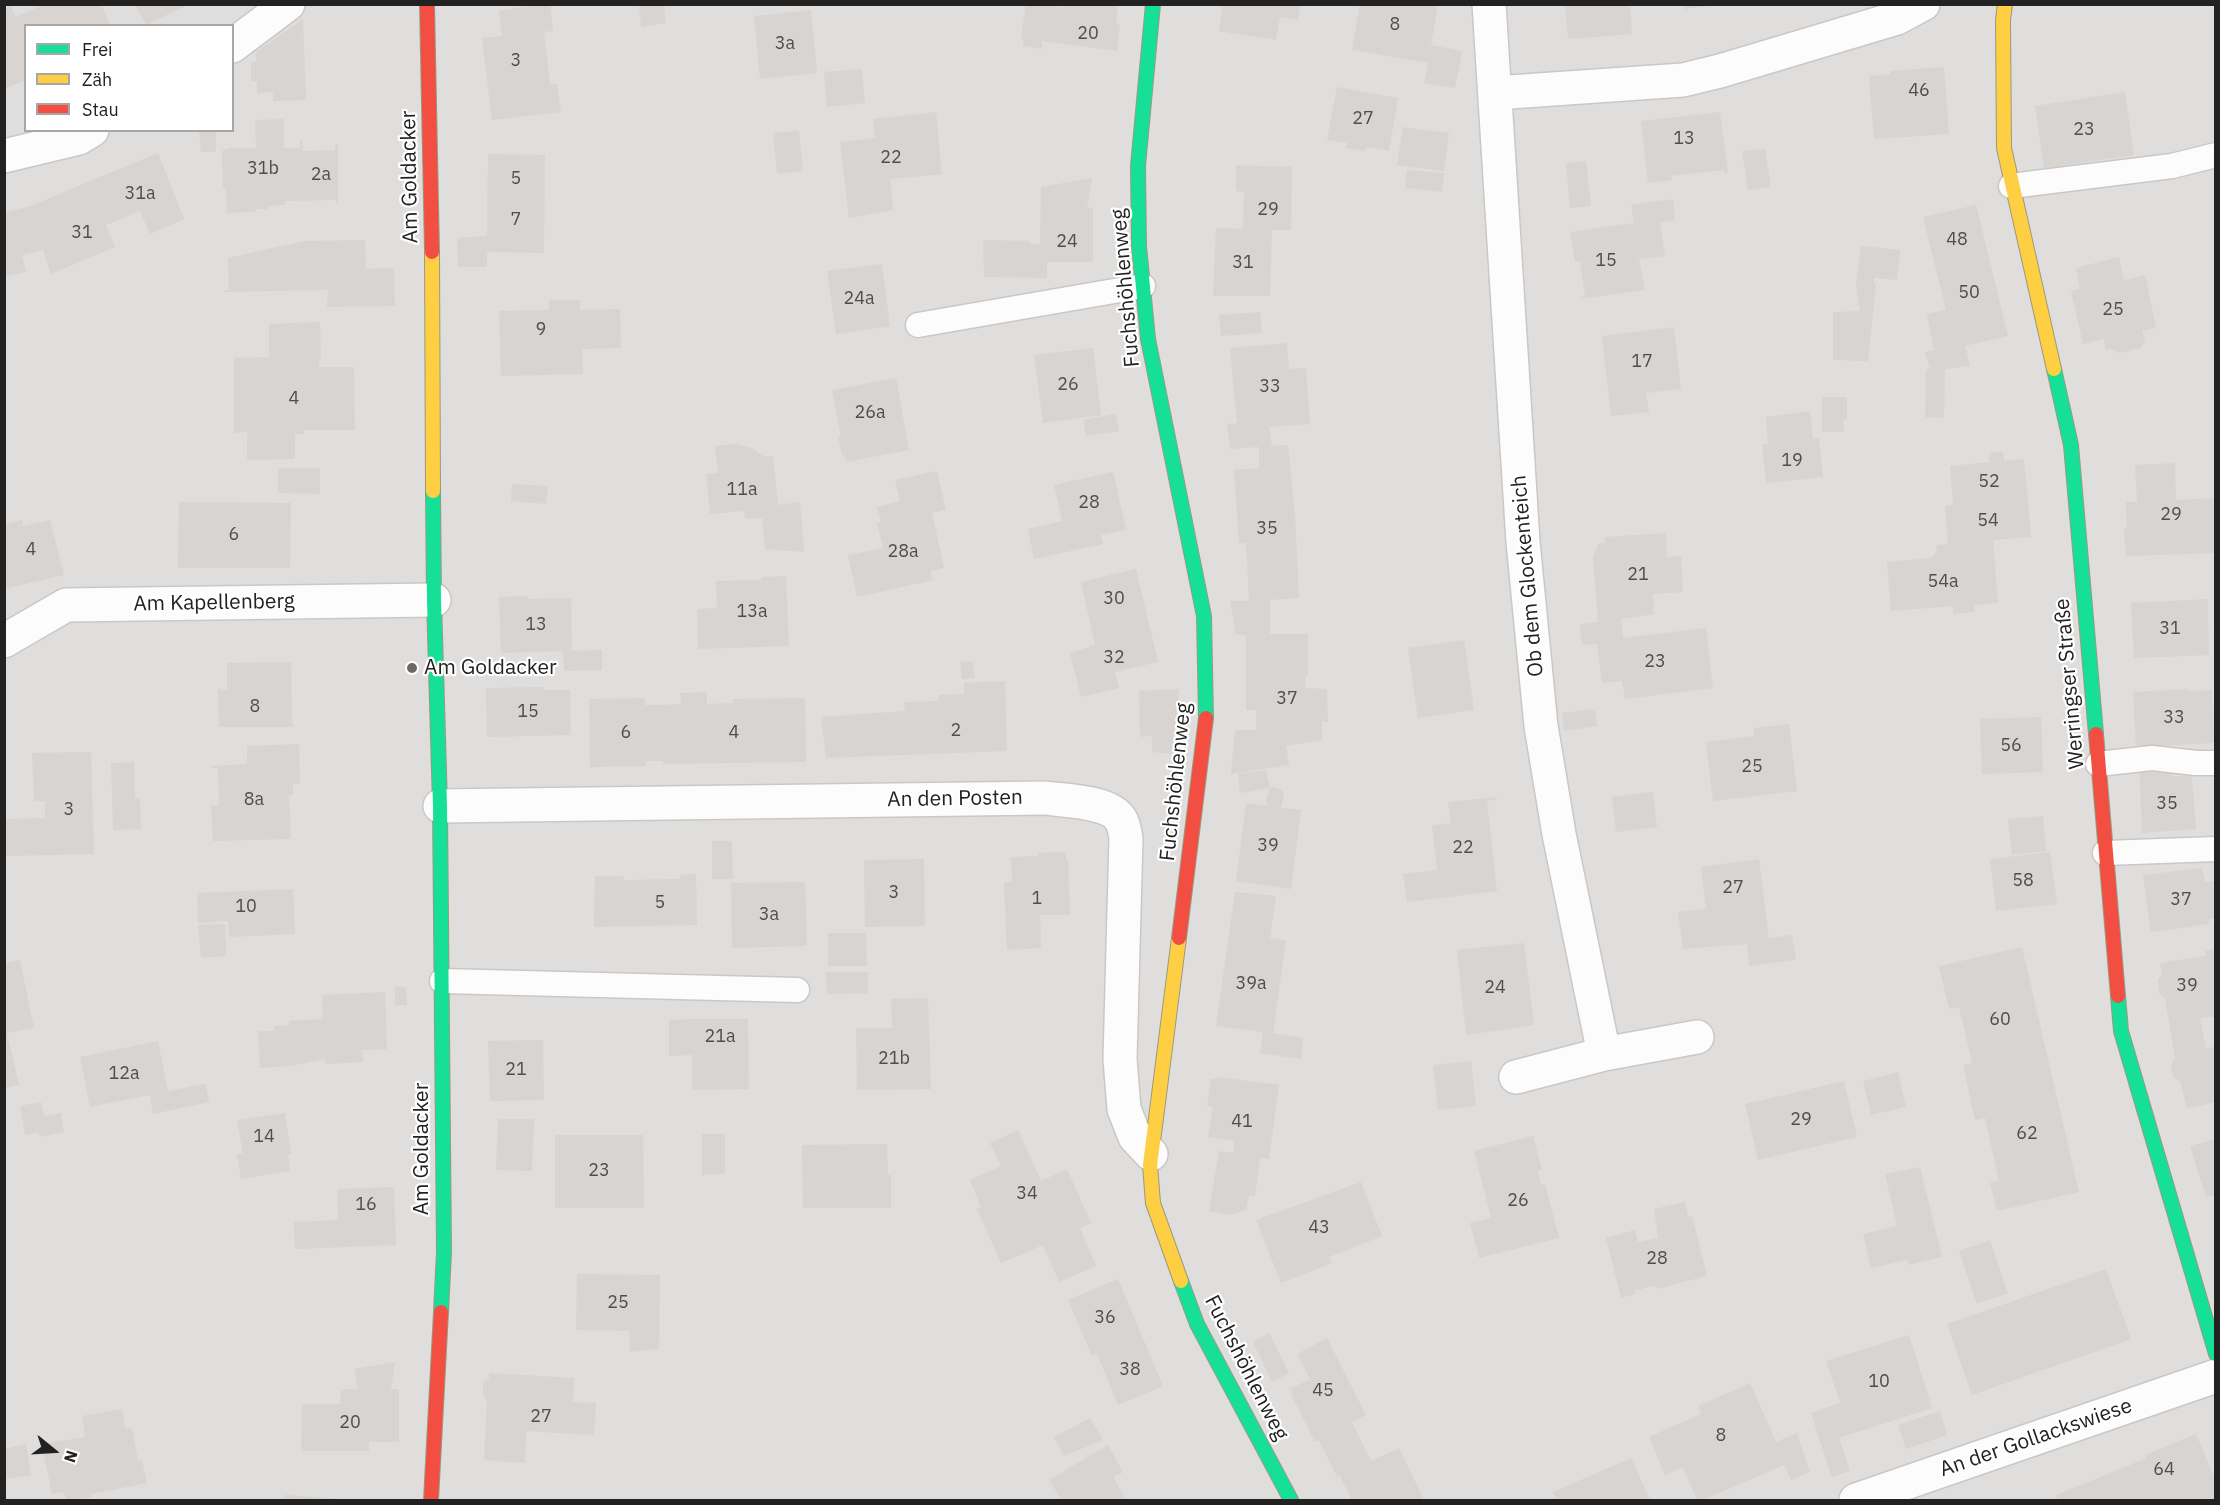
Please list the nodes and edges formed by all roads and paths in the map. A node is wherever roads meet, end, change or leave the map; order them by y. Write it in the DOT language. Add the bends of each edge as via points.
graph roads {
  1 [pos="288,4"];
  2 [pos="428,4"];
  3 [pos="1154,4"];
  4 [pos="1490,4"];
  5 [pos="1923,4"];
  6 [pos="2005,4"];
  7 [pos="234,44"];
  8 [pos="1495,93"];
  9 [pos="89,132"];
  10 [pos="2216,155"];
  11 [pos="4,156"];
  12 [pos="2011,186"];
  13 [pos="1143,286"];
  14 [pos="918,325"];
  15 [pos="434,600"];
  16 [pos="4,641"];
  17 [pos="2216,763"];
  18 [pos="2098,764"];
  19 [pos="440,806"];
  20 [pos="2216,849"];
  21 [pos="2105,853"];
  22 [pos="442,981"];
  23 [pos="797,990"];
  24 [pos="1697,1036"];
  25 [pos="1604,1054"];
  26 [pos="1516,1077"];
  27 [pos="1151,1154"];
  28 [pos="2216,1354"];
  29 [pos="2216,1376"];
  30 [pos="431,1500"];
  31 [pos="1291,1500"];
  32 [pos="1856,1500"];
  1 -- 7 [label="street"];
  2 -- 15 [label="street, Am Goldacker"];
  3 -- 13 [label="street, Fuchshöhlenweg" via="1138,166"];
  4 -- 8 [label="street, Ob dem Glockenteich"];
  5 -- 8 [label="street" via="1897,18 1683,80"];
  6 -- 12 [label="street, Werringser Straße" via="2004,148"];
  8 -- 25 [label="street, Ob dem Glockenteich" via="1523,542 1541,726 1558,834"];
  9 -- 11 [label="street" via="79,138"];
  10 -- 12 [label="lane" via="2172,166"];
  12 -- 18 [label="street, Werringser Straße" via="2071,445"];
  13 -- 14 [label="lane"];
  13 -- 27 [label="street, Fuchshöhlenweg" via="1148,339 1204,616 1206,726"];
  15 -- 16 [label="street, Am Kapellenberg" via="66,606"];
  15 -- 19 [label="street, Am Goldacker"];
  17 -- 18 [label="lane" via="2152,758"];
  18 -- 21 [label="street, Werringser Straße"];
  19 -- 22 [label="street, Am Goldacker"];
  19 -- 27 [label="street, An den Posten" via="1045,798 1108,809 1121,819 1126,838 1120,1059 1124,1109 1136,1137"];
  20 -- 21 [label="lane"];
  21 -- 28 [label="street, Werringser Straße" via="2121,1030"];
  22 -- 23 [label="lane"];
  22 -- 30 [label="street, Am Goldacker" via="444,1252"];
  24 -- 25 [label="street"];
  25 -- 26 [label="street"];
  27 -- 31 [label="street, Fuchshöhlenweg" via="1153,1203 1197,1324"];
  29 -- 32 [label="street, An der Gollackswiese"];
}
